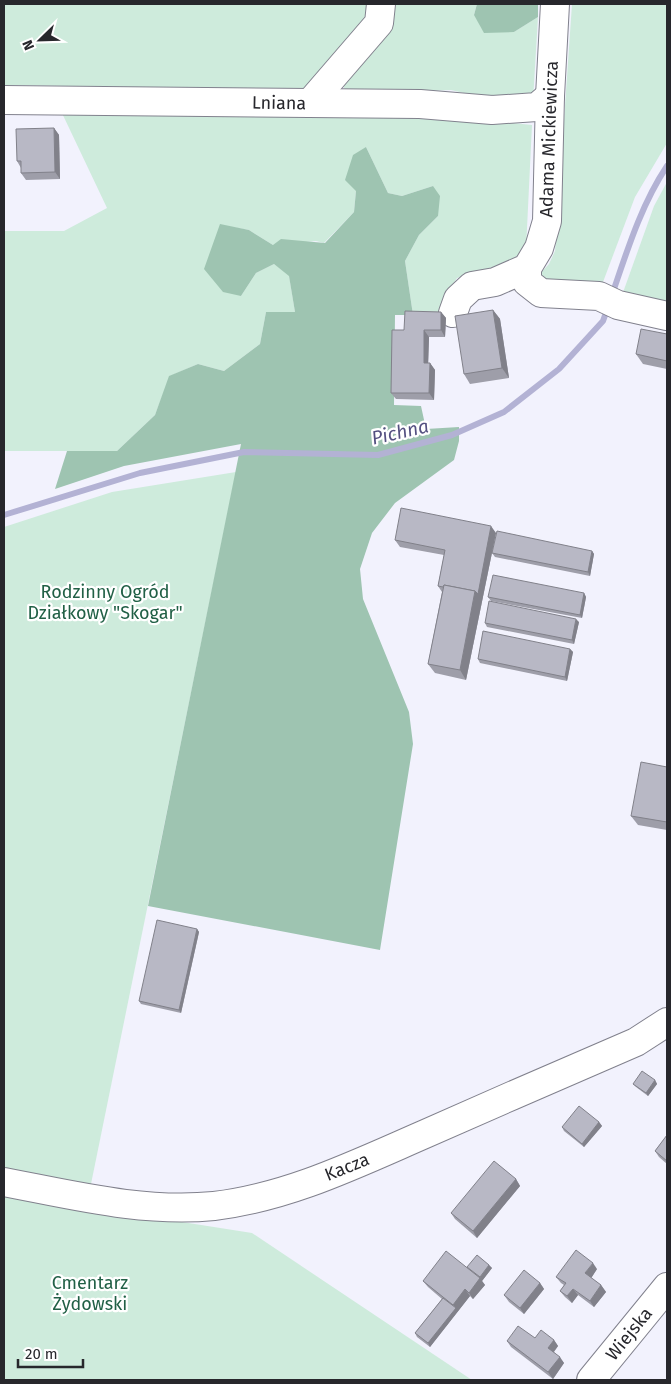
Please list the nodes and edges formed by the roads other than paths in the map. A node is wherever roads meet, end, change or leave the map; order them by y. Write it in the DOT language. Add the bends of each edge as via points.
graph roads {
  1 [pos="381,4"];
  2 [pos="555,4"];
  3 [pos="550,96"];
  4 [pos="4,100"];
  5 [pos="310,103"];
  6 [pos="527,268"];
  7 [pos="453,312"];
  8 [pos="667,316"];
  9 [pos="667,1022"];
  10 [pos="4,1182"];
  11 [pos="667,1287"];
  12 [pos="591,1380"];
  1 -- 5 [label="street" via="379,23"];
  2 -- 3 [label="street, Adama Mickiewicza"];
  3 -- 5 [label="street, Lniana" via="537,107 492,110 420,104"];
  3 -- 6 [label="street, Adama Mickiewicza" via="547,221 539,248"];
  4 -- 5 [label="street, Lniana"];
  6 -- 7 [label="street" via="495,282 472,286 458,299"];
  6 -- 8 [label="street" via="527,282 541,293 608,301"];
  9 -- 10 [label="street, Kacza" via="636,1042 342,1171 276,1194 214,1206 167,1208 120,1204"];
  11 -- 12 [label="street, Wiejska"];
}
